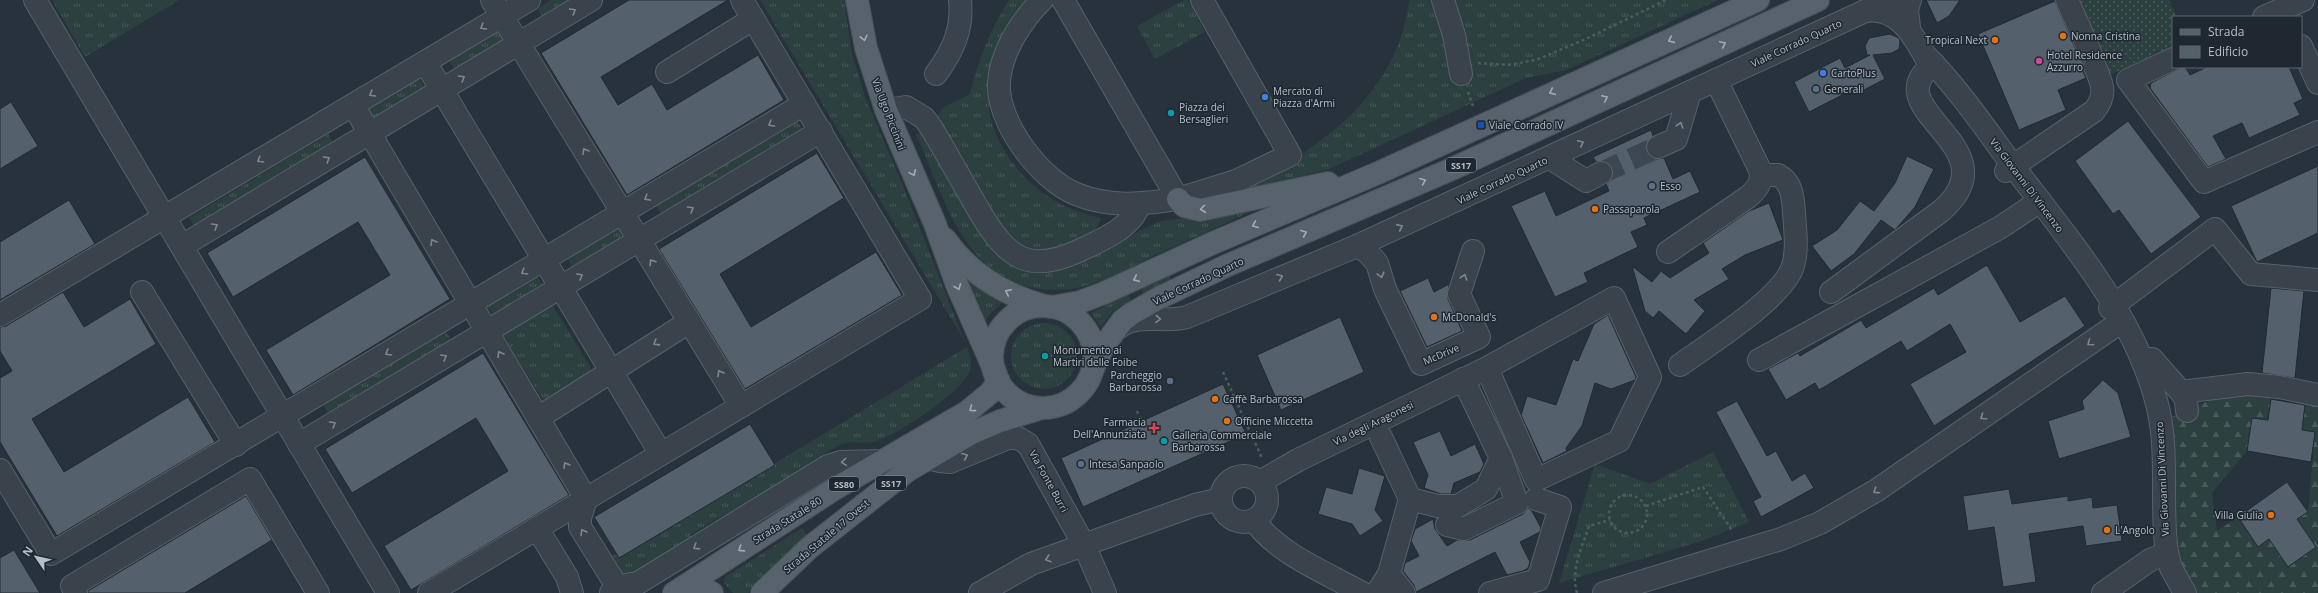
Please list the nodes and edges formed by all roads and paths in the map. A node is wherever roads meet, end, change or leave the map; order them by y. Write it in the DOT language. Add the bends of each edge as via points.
graph roads {
  1 [pos="35,0"];
  2 [pos="529,0"];
  3 [pos="591,0"];
  4 [pos="742,0"];
  5 [pos="857,0"];
  6 [pos="960,0"];
  7 [pos="1042,0"];
  8 [pos="1063,0"];
  9 [pos="1202,0"];
  10 [pos="1443,0"];
  11 [pos="1666,0"];
  12 [pos="1758,0"];
  13 [pos="1818,0"];
  14 [pos="1889,0"];
  15 [pos="1910,0"];
  16 [pos="2067,0"];
  17 [pos="497,8"];
  18 [pos="1866,11"];
  19 [pos="753,19"];
  20 [pos="1909,28"];
  21 [pos="519,43"];
  22 [pos="2302,48"];
  23 [pos="2172,59"];
  24 [pos="425,62"];
  25 [pos="1930,62"];
  26 [pos="1460,67"];
  27 [pos="667,72"];
  28 [pos="936,74"];
  29 [pos="1716,80"];
  30 [pos="2318,83"];
  31 [pos="441,90"];
  32 [pos="1690,92"];
  33 [pos="804,104"];
  34 [pos="353,105"];
  35 [pos="886,110"];
  36 [pos="821,131"];
  37 [pos="2318,132"];
  38 [pos="370,133"];
  39 [pos="1658,147"];
  40 [pos="1550,158"];
  41 [pos="2010,168"];
  42 [pos="1378,173"];
  43 [pos="1601,173"];
  44 [pos="1761,174"];
  45 [pos="1178,199"];
  46 [pos="1139,204"];
  47 [pos="2036,204"];
  48 [pos="622,213"];
  49 [pos="164,217"];
  50 [pos="935,224"];
  51 [pos="639,240"];
  52 [pos="182,246"];
  53 [pos="1357,246"];
  54 [pos="1473,251"];
  55 [pos="1668,252"];
  56 [pos="544,260"];
  57 [pos="2318,280"];
  58 [pos="560,288"];
  59 [pos="142,292"];
  60 [pos="1831,292"];
  61 [pos="470,304"];
  62 [pos="1048,306"];
  63 [pos="2115,311"];
  64 [pos="0,315"];
  65 [pos="690,322"];
  66 [pos="487,332"];
  67 [pos="1110,336"];
  68 [pos="1759,360"];
  69 [pos="2142,360"];
  70 [pos="1680,365"];
  71 [pos="1487,368"];
  72 [pos="1092,371"];
  73 [pos="611,372"];
  74 [pos="1222,372"];
  75 [pos="997,378"];
  76 [pos="1463,379"];
  77 [pos="2318,395"];
  78 [pos="741,406"];
  79 [pos="1042,408"];
  80 [pos="1137,411"];
  81 [pos="283,417"];
  82 [pos="538,418"];
  83 [pos="1142,422"];
  84 [pos="1381,437"];
  85 [pos="300,444"];
  86 [pos="236,445"];
  87 [pos="661,454"];
  88 [pos="928,458"];
  89 [pos="1501,458"];
  90 [pos="883,461"];
  91 [pos="0,471"];
  92 [pos="1264,478"];
  93 [pos="586,499"];
  94 [pos="1222,499"];
  95 [pos="1410,499"];
  96 [pos="1536,499"];
  97 [pos="1646,506"];
  98 [pos="1254,520"];
  99 [pos="1610,520"];
  100 [pos="1447,525"];
  101 [pos="537,528"];
  102 [pos="1085,547"];
  103 [pos="1750,549"];
  104 [pos="2167,553"];
  105 [pos="1389,574"];
  106 [pos="681,589"];
  107 [pos="614,591"];
  108 [pos="76,593"];
  109 [pos="318,593"];
  110 [pos="388,593"];
  111 [pos="429,593"];
  112 [pos="572,593"];
  113 [pos="712,593"];
  114 [pos="762,593"];
  115 [pos="980,593"];
  116 [pos="1105,593"];
  117 [pos="1362,593"];
  118 [pos="1377,593"];
  119 [pos="1404,593"];
  120 [pos="1490,593"];
  121 [pos="1577,593"];
  122 [pos="1604,593"];
  123 [pos="2103,593"];
  124 [pos="2185,593"];
  1 -- 49 [label="street"];
  2 -- 17 [label="street"];
  21 -- 3 [label="street, one-way"];
  4 -- 19 [label="street"];
  5 -- 35 [label="main road, Via Ugo Piccinini, one-way" via="866,48"];
  6 -- 28 [label="street" via="958,35"];
  7 -- 46 [label="street" via="1024,20 1013,38 1000,70 999,91 1009,120 1030,158 1054,182 1087,198 1121,204"];
  8 -- 45 [label="street"];
  9 -- 45 [label="street" via="1290,155 1236,181"];
  10 -- 26 [label="street" via="1454,35"];
  11 -- 26 [label="path" via="1536,60 1508,65"];
  12 -- 42 [label="main road, SS17, one-way"];
  67 -- 13 [label="main road, Viale Corrado Quarto / SS17, one-way" via="1131,314 1182,287 1452,169"];
  14 -- 18 [label="street, Viale Corrado Quarto"];
  15 -- 20 [label="street, Via Giovanni Di Vincenzo" via="1907,13"];
  16 -- 41 [label="street" via="2104,87 2100,103 2094,111"];
  17 -- 21 [label="street"];
  17 -- 24 [label="street, one-way"];
  18 -- 20 [label="street, Via Giovanni Di Vincenzo" via="1882,11"];
  18 -- 29 [label="street, Viale Corrado Quarto"];
  19 -- 27 [label="street"];
  19 -- 33 [label="street"];
  20 -- 25 [label="street, Via Giovanni Di Vincenzo"];
  31 -- 21 [label="street, one-way"];
  48 -- 21 [label="street, one-way"];
  22 -- 30 [label="street"];
  23 -- 37 [label="street" via="2128,80 2204,182"];
  24 -- 31 [label="street"];
  24 -- 34 [label="street, one-way"];
  25 -- 41 [label="street, Via Giovanni Di Vincenzo" via="1946,90"];
  25 -- 60 [label="street" via="1920,81 1920,102 1961,156 1964,174 1959,189 1941,211"];
  29 -- 32 [label="street, Viale Corrado Quarto"];
  29 -- 44 [label="street"];
  31 -- 38 [label="street"];
  31 -- 56 [label="street"];
  39 -- 32 [label="street, one-way" via="1676,139"];
  40 -- 32 [label="street, Viale Corrado Quarto, one-way"];
  33 -- 36 [label="street"];
  33 -- 48 [label="street, one-way"];
  34 -- 38 [label="street"];
  34 -- 49 [label="street, one-way"];
  35 -- 46 [label="street" via="906,107 924,118 994,235 1011,253 1025,260 1053,260 1080,251 1128,222 1136,214"];
  35 -- 50 [label="main road, Via Ugo Piccinini, one-way"];
  51 -- 36 [label="street, one-way"];
  36 -- 78 [label="street" via="920,299"];
  52 -- 38 [label="street, one-way"];
  61 -- 38 [label="street, one-way"];
  40 -- 43 [label="street" via="1586,180"];
  53 -- 40 [label="street, Viale Corrado Quarto, one-way"];
  41 -- 47 [label="street, Via Giovanni Di Vincenzo"];
  42 -- 45 [label="main road, one-way" via="1200,210 1184,206"];
  42 -- 62 [label="main road, SS17, one-way" via="1213,243 1104,293 1080,302"];
  44 -- 55 [label="street" via="1757,188 1748,197"];
  44 -- 70 [label="street" via="1778,175 1789,185 1796,246 1791,272 1772,296"];
  45 -- 46 [label="street"];
  47 -- 63 [label="street, Via Giovanni Di Vincenzo" via="2099,296"];
  47 -- 68 [label="street"];
  48 -- 51 [label="street"];
  48 -- 56 [label="street"];
  49 -- 52 [label="street"];
  49 -- 64 [label="street"];
  62 -- 50 [label="main road, Via Ugo Piccinini, one-way" via="1009,293 976,272 952,248"];
  50 -- 75 [label="main road, Via Ugo Piccinini, one-way"];
  58 -- 51 [label="street, one-way"];
  65 -- 51 [label="street, one-way"];
  52 -- 81 [label="street"];
  53 -- 54 [label="street, McDrive, one-way" via="1377,263 1385,289 1420,364 1479,337 1459,294"];
  67 -- 53 [label="street, Viale Corrado Quarto, one-way" via="1134,320 1174,320 1187,317"];
  56 -- 58 [label="street"];
  56 -- 61 [label="street, one-way"];
  57 -- 63 [label="street" via="2251,274 2215,229"];
  58 -- 66 [label="street"];
  58 -- 73 [label="street"];
  59 -- 86 [label="street"];
  61 -- 66 [label="street"];
  61 -- 81 [label="street, one-way"];
  62 -- 72 [label="main road" via="1070,314 1085,327 1094,351"];
  62 -- 75 [label="main road" via="1024,310 1002,327 994,347 993,360"];
  63 -- 69 [label="street, Via Giovanni Di Vincenzo"];
  63 -- 103 [label="street, one-way" via="1861,500 1820,523"];
  65 -- 73 [label="street, one-way"];
  78 -- 65 [label="street, one-way"];
  82 -- 66 [label="street, one-way"];
  85 -- 66 [label="street, one-way"];
  67 -- 72 [label="main road, Viale Corrado Quarto / SS17"];
  69 -- 77 [label="street" via="2152,359 2186,402 2248,384"];
  69 -- 104 [label="street, Via Giovanni Di Vincenzo" via="2156,402 2161,428"];
  71 -- 71 [label="street, Via degli Aragonesi" via="1614,298 1650,377 1619,441 1536,480"];
  71 -- 76 [label="street, Via degli Aragonesi"];
  72 -- 79 [label="main road" via="1076,396 1060,405"];
  73 -- 82 [label="street"];
  73 -- 87 [label="street"];
  74 -- 92 [label="path"];
  75 -- 79 [label="main road" via="1016,400"];
  75 -- 90 [label="main road, Strada Statale 80 / SS80, one-way" via="990,394 967,412"];
  76 -- 89 [label="street"];
  76 -- 92 [label="street, Via degli Aragonesi"];
  78 -- 87 [label="street"];
  79 -- 88 [label="main road, Strada Statale 17 Ovest / SS17" via="982,429"];
  80 -- 83 [label="path"];
  81 -- 85 [label="street"];
  81 -- 86 [label="street"];
  93 -- 82 [label="street, one-way"];
  84 -- 95 [label="street"];
  85 -- 110 [label="street"];
  86 -- 91 [label="street" via="51,554"];
  87 -- 93 [label="street"];
  88 -- 102 [label="street, Via Fonte Burri, one-way" via="950,462 1010,437 1026,442"];
  88 -- 114 [label="main road, Strada Statale 17 Ovest / SS17" via="882,489 809,548"];
  89 -- 95 [label="street" via="1486,489 1458,506 1438,506"];
  89 -- 100 [label="street" via="1517,503 1464,529"];
  90 -- 106 [label="main road, Strada Statale 80 / SS80, one-way"];
  90 -- 107 [label="street, one-way" via="841,462 828,466 638,583"];
  92 -- 94 [label="street" via="1246,476 1231,480 1222,492"];
  92 -- 98 [label="street" via="1267,502"];
  93 -- 101 [label="street"];
  107 -- 93 [label="street, one-way" via="580,527"];
  94 -- 98 [label="street" via="1226,513 1232,518 1246,522"];
  94 -- 102 [label="street" via="1195,506"];
  95 -- 105 [label="street"];
  96 -- 120 [label="street" via="1560,508 1538,580"];
  97 -- 99 [label="path" via="1636,497 1623,495 1612,503 1609,509"];
  97 -- 99 [label="path" via="1644,525 1633,533 1620,532 1614,528"];
  97 -- 103 [label="path" via="1703,487 1731,528"];
  98 -- 117 [label="street" via="1263,532 1277,543"];
  99 -- 121 [label="path" via="1589,526 1574,571"];
  101 -- 111 [label="street"];
  101 -- 112 [label="street" via="567,577"];
  102 -- 115 [label="street, one-way" via="1028,566"];
  102 -- 116 [label="street, Via Fonte Burri"];
  103 -- 122 [label="street"];
  104 -- 123 [label="street" via="2150,560"];
  104 -- 124 [label="street, Via Giovanni Di Vincenzo" via="2171,568"];
  105 -- 118 [label="street"];
  105 -- 119 [label="street"];
  106 -- 113 [label="main road" via="702,587"];
  108 -- 109 [label="street" via="72,586 250,479"];
}
